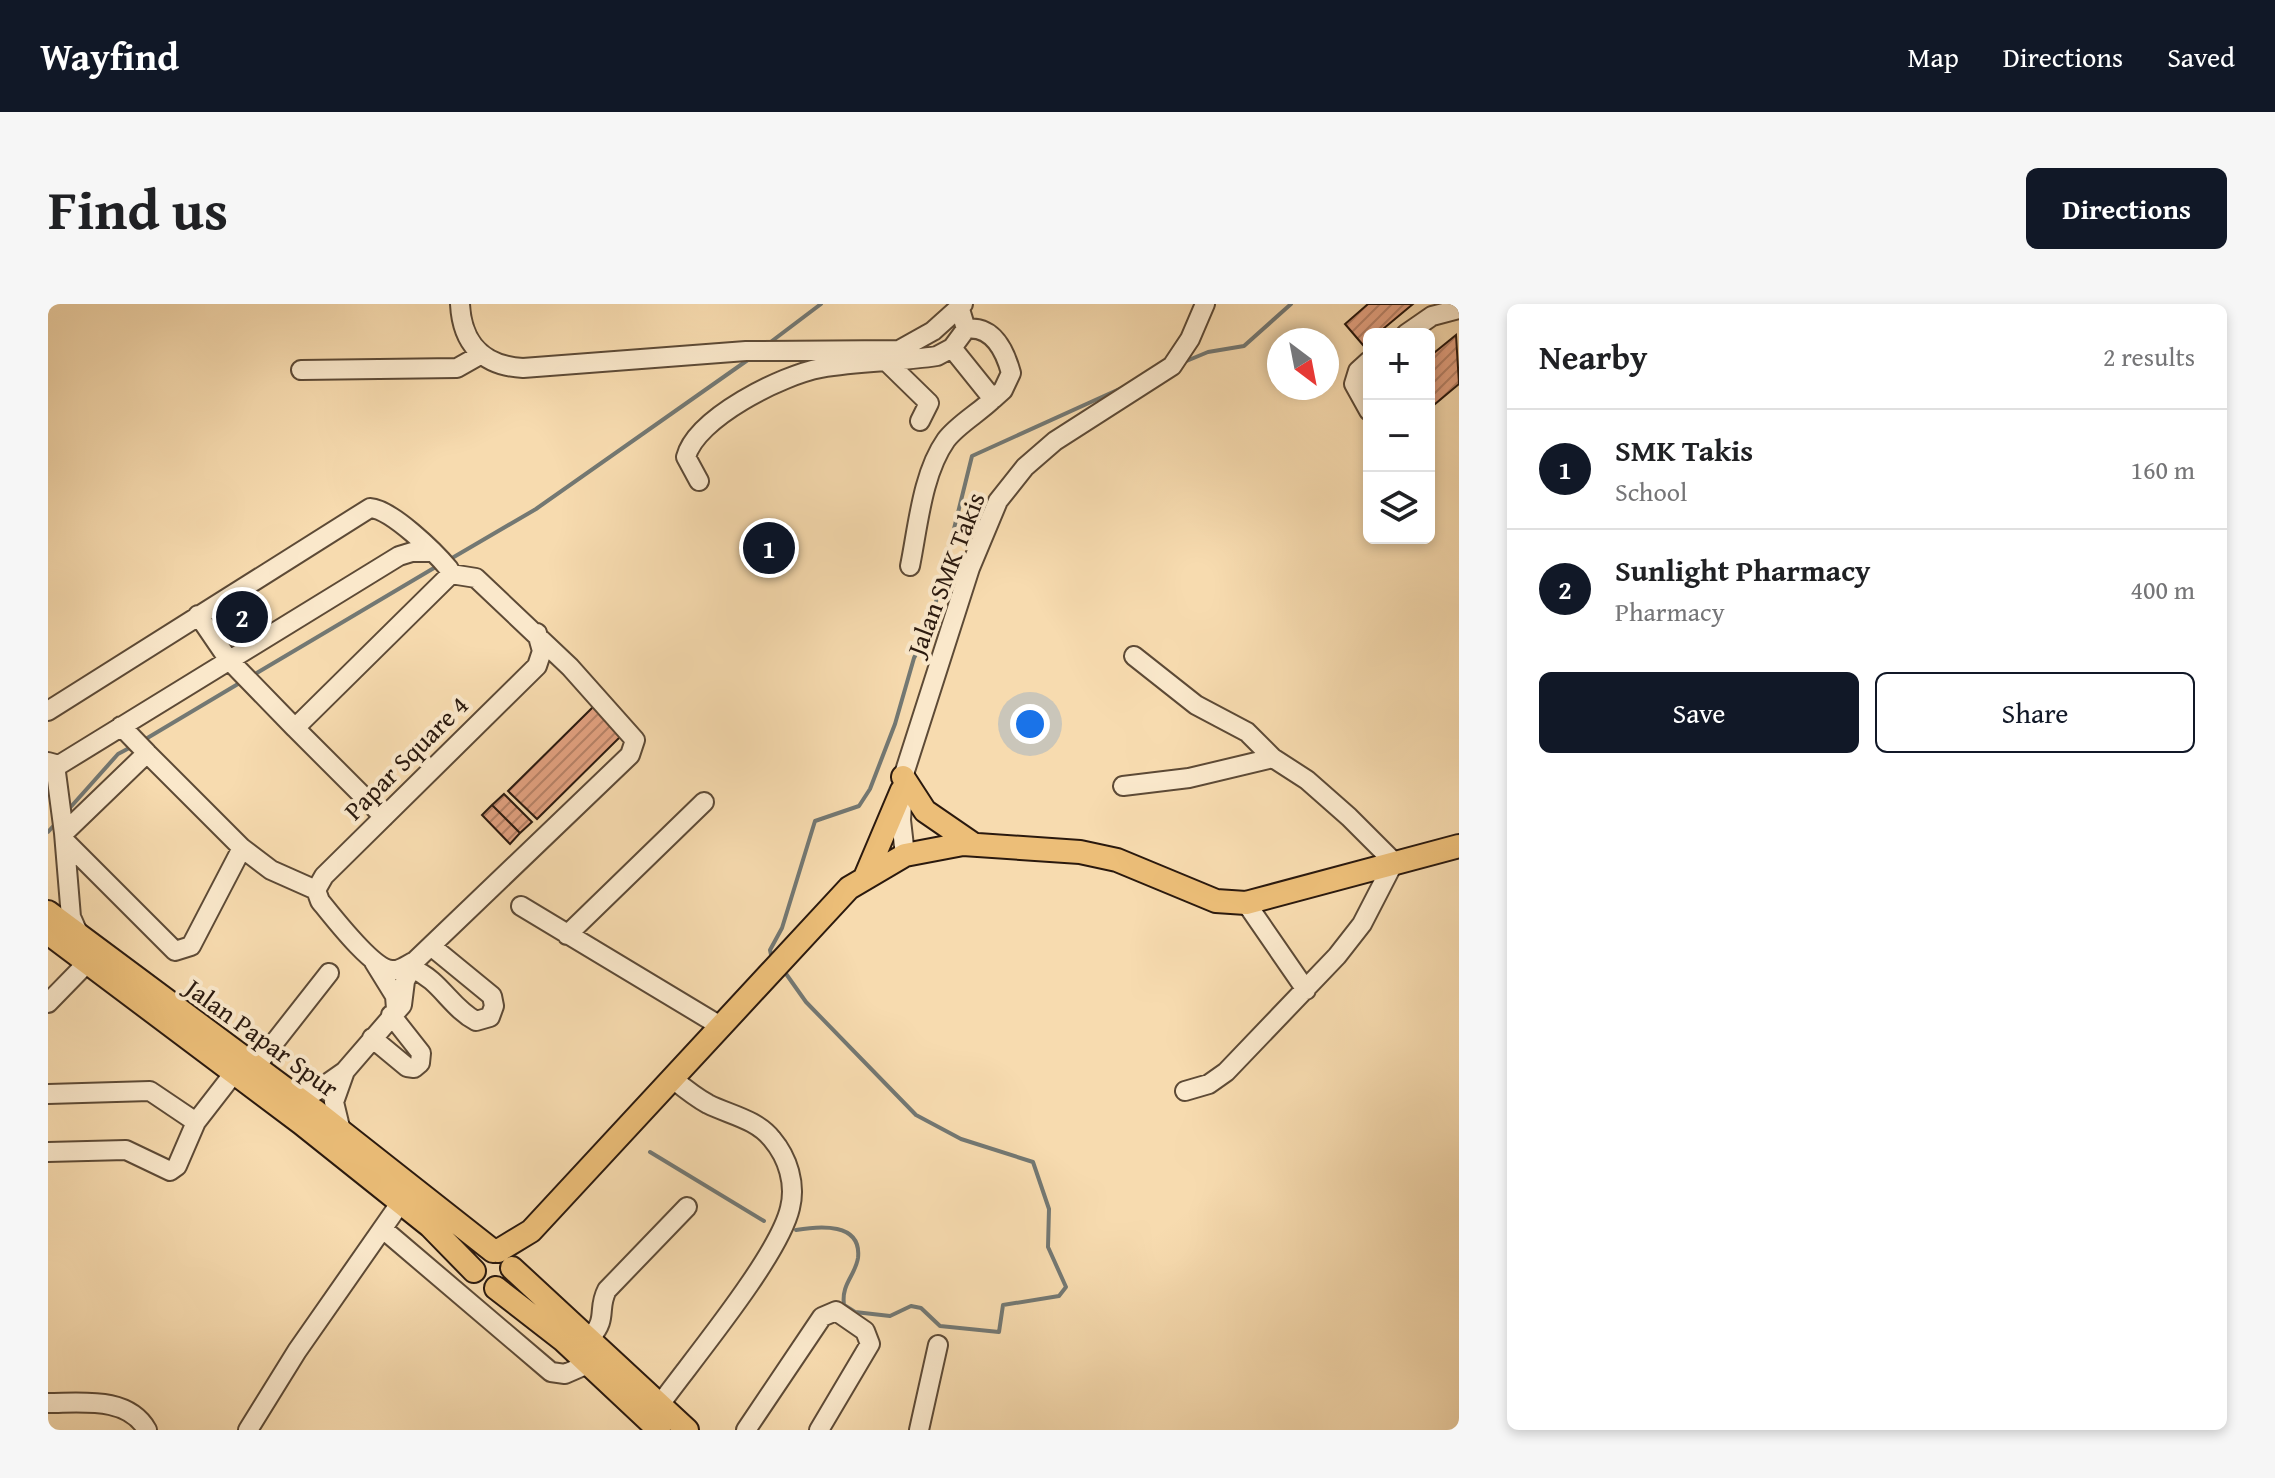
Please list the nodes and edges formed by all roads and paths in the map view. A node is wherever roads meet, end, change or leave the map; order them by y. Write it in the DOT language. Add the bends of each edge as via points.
graph roads {
  1 [pos="460,304"];
  2 [pos="1205,304"];
  3 [pos="961,305"];
  4 [pos="1459,309"];
  5 [pos="1415,328"];
  6 [pos="966,329"];
  7 [pos="952,348"];
  8 [pos="480,355"];
  9 [pos="888,363"];
  10 [pos="1363,366"];
  11 [pos="301,370"];
  12 [pos="993,399"];
  13 [pos="1363,400"];
  14 [pos="920,421"];
  15 [pos="699,481"];
  16 [pos="397,520"];
  17 [pos="393,559"];
  18 [pos="442,563"];
  19 [pos="910,566"];
  20 [pos="198,615"];
  21 [pos="537,633"];
  22 [pos="1134,656"];
  23 [pos="234,665"];
  24 [pos="537,666"];
  25 [pos="570,667"];
  26 [pos="48,711"];
  27 [pos="121,726"];
  28 [pos="295,728"];
  29 [pos="144,750"];
  30 [pos="1273,758"];
  31 [pos="51,764"];
  32 [pos="903,784"];
  33 [pos="1123,786"];
  34 [pos="704,802"];
  35 [pos="384,817"];
  36 [pos="64,832"];
  37 [pos="974,845"];
  38 [pos="1459,846"];
  39 [pos="242,848"];
  40 [pos="905,855"];
  41 [pos="1394,862"];
  42 [pos="866,875"];
  43 [pos="316,890"];
  44 [pos="1246,903"];
  45 [pos="521,906"];
  46 [pos="48,912"];
  47 [pos="48,933"];
  48 [pos="567,935"];
  49 [pos="79,936"];
  50 [pos="431,946"];
  51 [pos="374,962"];
  52 [pos="87,963"];
  53 [pos="414,965"];
  54 [pos="329,973"];
  55 [pos="1306,990"];
  56 [pos="48,1003"];
  57 [pos="394,1012"];
  58 [pos="722,1027"];
  59 [pos="372,1038"];
  60 [pos="245,1070"];
  61 [pos="345,1071"];
  62 [pos="673,1079"];
  63 [pos="1185,1091"];
  64 [pos="48,1094"];
  65 [pos="292,1094"];
  66 [pos="196,1122"];
  67 [pos="341,1131"];
  68 [pos="48,1152"];
  69 [pos="401,1202"];
  70 [pos="687,1207"];
  71 [pos="383,1229"];
  72 [pos="504,1258"];
  73 [pos="474,1271"];
  74 [pos="496,1288"];
  75 [pos="576,1333"];
  76 [pos="938,1345"];
  77 [pos="588,1364"];
  78 [pos="48,1403"];
  79 [pos="661,1403"];
  80 [pos="147,1430"];
  81 [pos="248,1430"];
  82 [pos="659,1430"];
  83 [pos="687,1430"];
  84 [pos="746,1430"];
  85 [pos="819,1430"];
  86 [pos="919,1430"];
  1 -- 8 [label="street" via="463,328"];
  2 -- 32 [label="street, Jalan SMK Takis" via="1190,339 1161,375 1055,441 998,501 970,568"];
  3 -- 6 [label="street"];
  3 -- 8 [label="street" via="933,331 899,350 746,351 523,368"];
  4 -- 5 [label="street" via="1432,316"];
  6 -- 7 [label="street"];
  6 -- 12 [label="street" via="976,328 998,341 1007,358 1011,373"];
  7 -- 9 [label="street" via="937,356"];
  7 -- 12 [label="street"];
  8 -- 11 [label="street" via="457,368"];
  9 -- 14 [label="street" via="929,403"];
  9 -- 15 [label="street" via="819,368 778,382 728,411 690,442 686,457"];
  10 -- 13 [label="street" via="1354,384"];
  12 -- 19 [label="street" via="947,437 941,449 927,485"];
  16 -- 17 [label="street" via="402,543"];
  16 -- 18 [label="street"];
  16 -- 20 [label="street" via="370,508"];
  17 -- 18 [label="street" via="412,552"];
  17 -- 23 [label="street"];
  18 -- 21 [label="street" via="476,578"];
  18 -- 28 [label="street"];
  20 -- 23 [label="street"];
  20 -- 26 [label="street"];
  21 -- 24 [label="street" via="542,651"];
  21 -- 25 [label="street"];
  22 -- 30 [label="street" via="1196,705 1247,732"];
  23 -- 27 [label="street"];
  23 -- 28 [label="street"];
  24 -- 25 [label="street" via="554,662"];
  24 -- 35 [label="street, Papar Square 4"];
  25 -- 50 [label="street" via="632,735 633,750"];
  27 -- 29 [label="street"];
  27 -- 31 [label="street"];
  28 -- 35 [label="street"];
  29 -- 36 [label="street"];
  29 -- 39 [label="street"];
  30 -- 33 [label="street" via="1189,778"];
  30 -- 41 [label="street" via="1307,780"];
  31 -- 36 [label="street"];
  32 -- 37 [label="main road" via="925,811"];
  32 -- 40 [label="street, Jalan SMK Takis"];
  32 -- 42 [label="main road"];
  34 -- 48 [label="street"];
  35 -- 43 [label="street, Papar Square 4"];
  36 -- 39 [label="street" via="175,951 191,946"];
  36 -- 49 [label="street" via="71,917"];
  37 -- 40 [label="main road" via="937,846"];
  37 -- 44 [label="main road" via="1080,852 1117,860 1216,901"];
  38 -- 41 [label="main road"];
  39 -- 43 [label="street" via="271,870"];
  40 -- 42 [label="main road"];
  41 -- 44 [label="main road"];
  41 -- 55 [label="street" via="1362,924"];
  42 -- 58 [label="main road"];
  43 -- 51 [label="street"];
  44 -- 55 [label="street"];
  45 -- 48 [label="street"];
  46 -- 49 [label="main road, Jalan Papar Spur"];
  47 -- 52 [label="main road"];
  48 -- 58 [label="street"];
  49 -- 60 [label="main road, Jalan Papar Spur"];
  50 -- 53 [label="street"];
  50 -- 53 [label="street" via="492,996 490,1017 476,1021 467,1016"];
  51 -- 53 [label="street" via="392,970"];
  51 -- 57 [label="street" via="395,996"];
  52 -- 56 [label="street"];
  52 -- 60 [label="main road"];
  53 -- 57 [label="street" via="405,981 404,1000"];
  54 -- 60 [label="street"];
  55 -- 63 [label="street" via="1226,1072"];
  57 -- 59 [label="street"];
  57 -- 59 [label="street" via="421,1053 420,1063 407,1067"];
  58 -- 62 [label="main road"];
  59 -- 61 [label="street"];
  60 -- 65 [label="main road, Jalan Papar Spur"];
  60 -- 66 [label="street"];
  60 -- 69 [label="main road"];
  61 -- 65 [label="street" via="315,1092"];
  61 -- 67 [label="street" via="334,1102"];
  62 -- 72 [label="main road" via="531,1231 530,1239"];
  62 -- 79 [label="street" via="771,1138 784,1156 792,1194 790,1211 759,1267"];
  64 -- 66 [label="street" via="150,1091"];
  65 -- 67 [label="main road, Jalan Papar Spur"];
  66 -- 68 [label="street" via="170,1171 126,1150"];
  67 -- 72 [label="main road, Jalan Papar Spur"];
  69 -- 71 [label="street"];
  69 -- 73 [label="main road"];
  70 -- 75 [label="street" via="607,1290 603,1321"];
  71 -- 77 [label="street" via="551,1372 565,1374"];
  71 -- 81 [label="street"];
  72 -- 73 [label="main road" via="477,1260"];
  72 -- 74 [label="main road" via="506,1284"];
  72 -- 75 [label="main road, Jalan Papar Spur"];
  73 -- 74 [label="main road" via="484,1286"];
  74 -- 75 [label="main road"];
  75 -- 77 [label="main road"];
  75 -- 79 [label="main road"];
  76 -- 86 [label="street"];
  77 -- 82 [label="main road"];
  78 -- 80 [label="street" via="124,1408"];
  79 -- 83 [label="main road"];
  84 -- 85 [label="street" via="822,1317 836,1311 865,1331 870,1344"];
}
